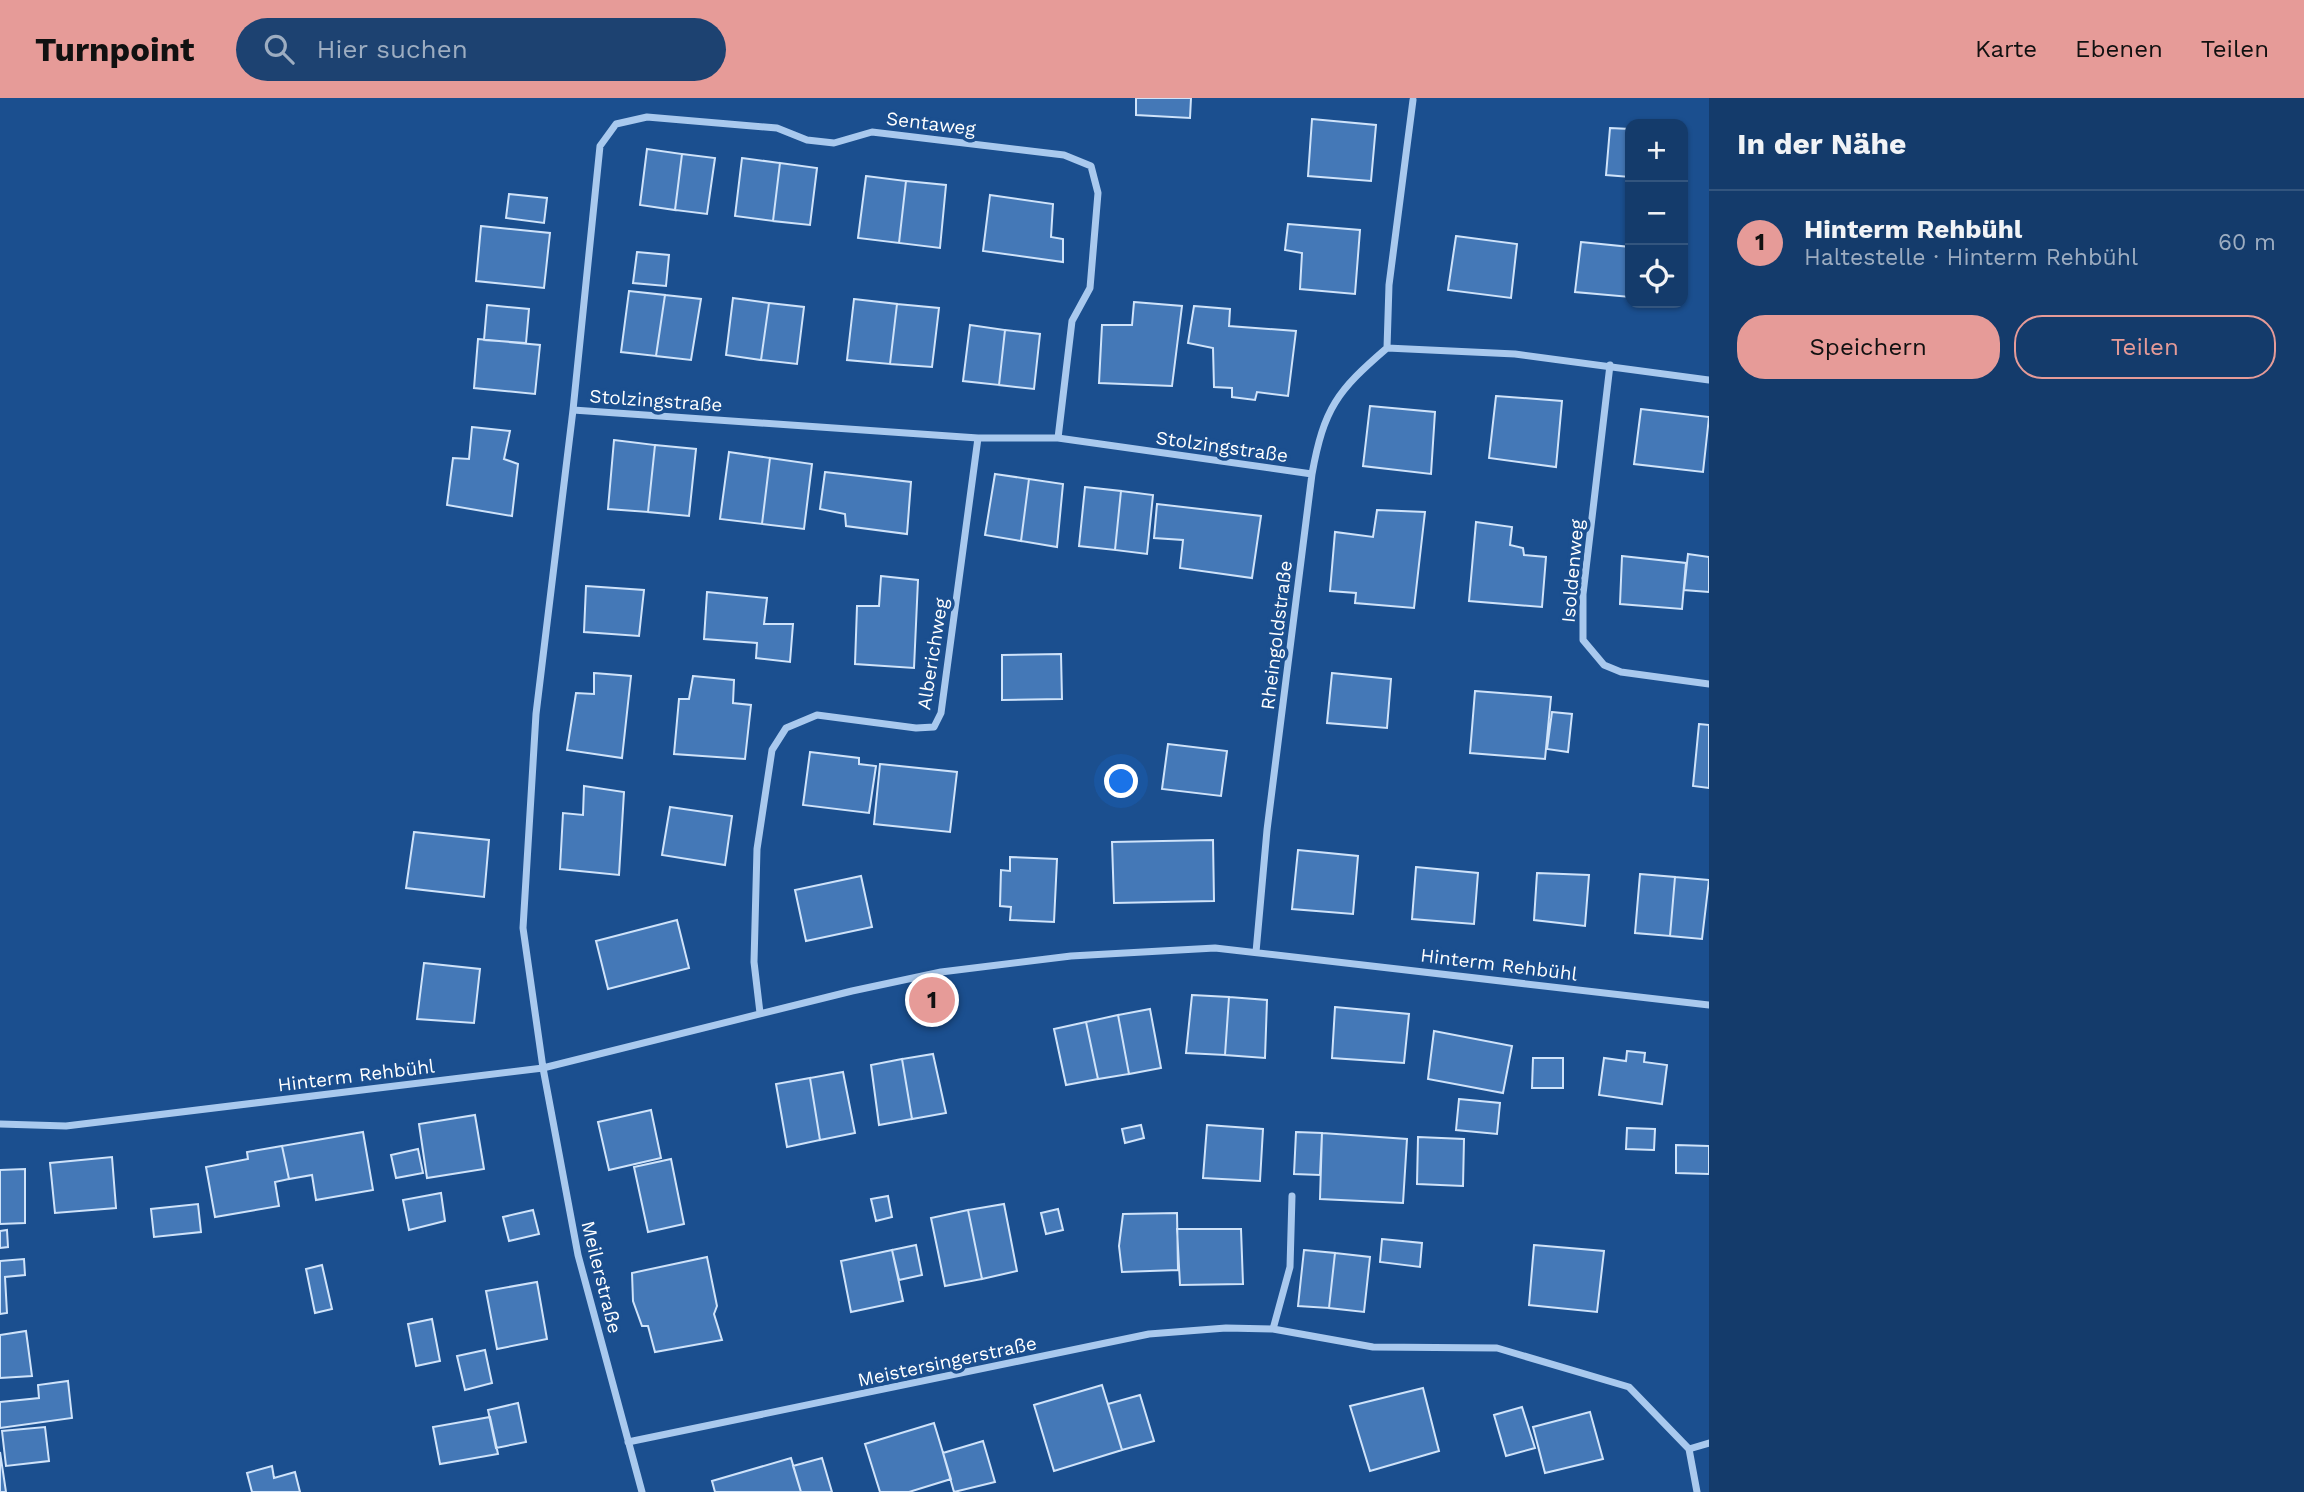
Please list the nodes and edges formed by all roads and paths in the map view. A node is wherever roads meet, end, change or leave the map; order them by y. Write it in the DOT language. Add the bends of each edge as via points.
graph roads {
  1 [pos="1413,100"];
  2 [pos="1387,348"];
  3 [pos="1610,365"];
  4 [pos="1709,380"];
  5 [pos="573,410"];
  6 [pos="978,438"];
  7 [pos="1058,438"];
  8 [pos="1312,474"];
  9 [pos="1709,684"];
  10 [pos="1256,953"];
  11 [pos="1709,1005"];
  12 [pos="760,1013"];
  13 [pos="543,1068"];
  14 [pos="0,1124"];
  15 [pos="1292,1196"];
  16 [pos="1273,1329"];
  17 [pos="628,1442"];
  18 [pos="1709,1443"];
  19 [pos="1689,1448"];
  20 [pos="642,1492"];
  21 [pos="1697,1492"];
  1 -- 2 [label="street" via="1389,285"];
  2 -- 3 [label="street" via="1515,354"];
  2 -- 8 [label="street, Rheingoldstraße" via="1333,401 1319,434"];
  3 -- 4 [label="street"];
  3 -- 9 [label="street, Isoldenweg" via="1583,594 1583,640 1604,665 1621,673"];
  5 -- 6 [label="street, Stolzingstraße"];
  5 -- 7 [label="street, Sentaweg" via="600,146 616,124 647,117 777,128 807,140 835,143 872,131 1064,155 1091,166 1098,193 1090,288 1072,321"];
  5 -- 13 [label="street, Stolzingstraße" via="536,714 523,928"];
  6 -- 7 [label="street, Stolzingstraße"];
  6 -- 12 [label="street, Alberichweg" via="942,713 934,727 817,715 786,728 772,750 757,849 754,961"];
  7 -- 8 [label="street, Stolzingstraße"];
  8 -- 10 [label="street, Rheingoldstraße"];
  10 -- 11 [label="street, Hinterm Rehbühl"];
  10 -- 12 [label="street, Hinterm Rehbühl" via="1215,947 1071,956 941,972"];
  12 -- 13 [label="street, Hinterm Rehbühl"];
  13 -- 14 [label="street, Hinterm Rehbühl" via="66,1126"];
  13 -- 17 [label="street, Meilerstraße" via="578,1255"];
  15 -- 16 [label="street" via="1290,1267"];
  16 -- 17 [label="street, Meistersingerstraße" via="1149,1334"];
  16 -- 19 [label="street, Meistersingerstraße" via="1373,1347 1497,1348 1629,1387"];
  17 -- 20 [label="street, Meilerstraße"];
  18 -- 19 [label="street"];
  19 -- 21 [label="street"];
}
